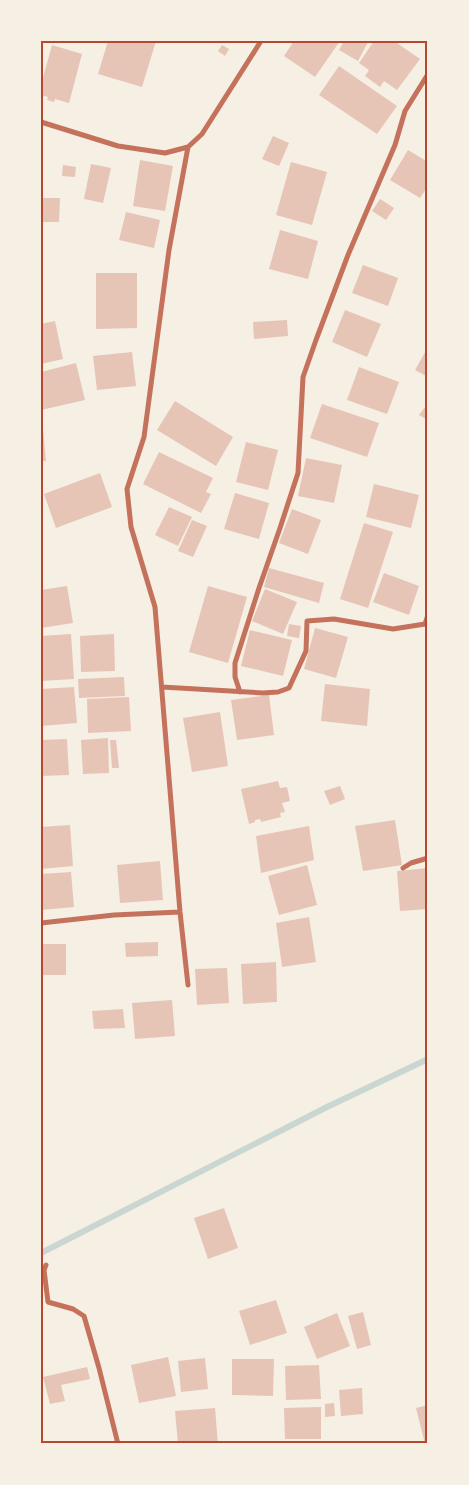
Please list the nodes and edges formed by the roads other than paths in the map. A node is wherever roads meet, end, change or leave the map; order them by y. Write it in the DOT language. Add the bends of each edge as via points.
graph roads {
  1 [pos="261,41"];
  2 [pos="428,74"];
  3 [pos="41,122"];
  4 [pos="188,147"];
  5 [pos="428,615"];
  6 [pos="426,624"];
  7 [pos="162,687"];
  8 [pos="240,692"];
  9 [pos="428,858"];
  10 [pos="403,868"];
  11 [pos="180,912"];
  12 [pos="41,923"];
  13 [pos="188,985"];
  14 [pos="46,1265"];
  15 [pos="118,1444"];
  1 -- 4 [label="street" via="202,134"];
  2 -- 8 [label="street" via="405,111 395,146 348,255 303,377 298,473 235,663"];
  3 -- 4 [label="street" via="118,146 165,154"];
  4 -- 7 [label="street" via="169,250 144,437 127,489 131,527 154,607"];
  5 -- 6 [label="street"];
  6 -- 8 [label="street" via="392,629 334,619 307,621 306,651 289,688 278,692"];
  7 -- 8 [label="street"];
  7 -- 11 [label="street"];
  9 -- 10 [label="street"];
  11 -- 12 [label="street"];
  11 -- 13 [label="street"];
  14 -- 15 [label="street" via="48,1302 74,1309 84,1316"];
}
